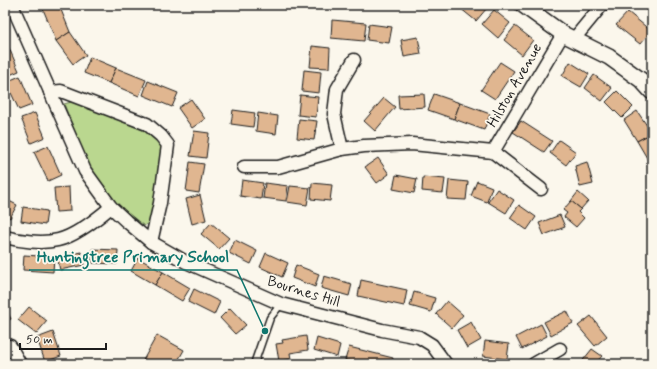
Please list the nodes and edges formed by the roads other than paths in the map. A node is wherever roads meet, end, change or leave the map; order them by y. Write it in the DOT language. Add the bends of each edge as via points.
graph roads {
  1 [pos="12,5"];
  2 [pos="523,5"];
  3 [pos="602,5"];
  4 [pos="569,36"];
  5 [pos="354,60"];
  6 [pos="50,92"];
  7 [pos="652,92"];
  8 [pos="342,150"];
  9 [pos="493,152"];
  10 [pos="244,167"];
  11 [pos="541,189"];
  12 [pos="111,207"];
  13 [pos="5,237"];
  14 [pos="152,242"];
  15 [pos="281,304"];
  16 [pos="10,346"];
  17 [pos="560,350"];
  18 [pos="20,364"];
  19 [pos="254,364"];
  20 [pos="446,364"];
  21 [pos="534,364"];
  1 -- 6 [label="street, Bournes Hill"];
  2 -- 4 [label="street"];
  3 -- 4 [label="street, Hilston Avenue"];
  4 -- 7 [label="street" via="609,57 641,80"];
  4 -- 9 [label="street, Hilston Avenue"];
  5 -- 8 [label="street" via="337,89 334,114"];
  6 -- 12 [label="street, Bournes Hill" via="84,171"];
  6 -- 14 [label="street" via="61,91 147,124 162,136 168,146"];
  8 -- 9 [label="street" via="364,146 412,144"];
  8 -- 10 [label="street" via="278,167"];
  9 -- 11 [label="street"];
  12 -- 13 [label="street" via="81,229 59,240"];
  12 -- 14 [label="street, Bournes Hill"];
  14 -- 15 [label="street, Bournes Hill" via="186,262"];
  15 -- 19 [label="lane" via="270,318"];
  15 -- 20 [label="street, Bournes Hill" via="418,337 432,345"];
  16 -- 18 [label="street"];
  17 -- 21 [label="street"];
}
